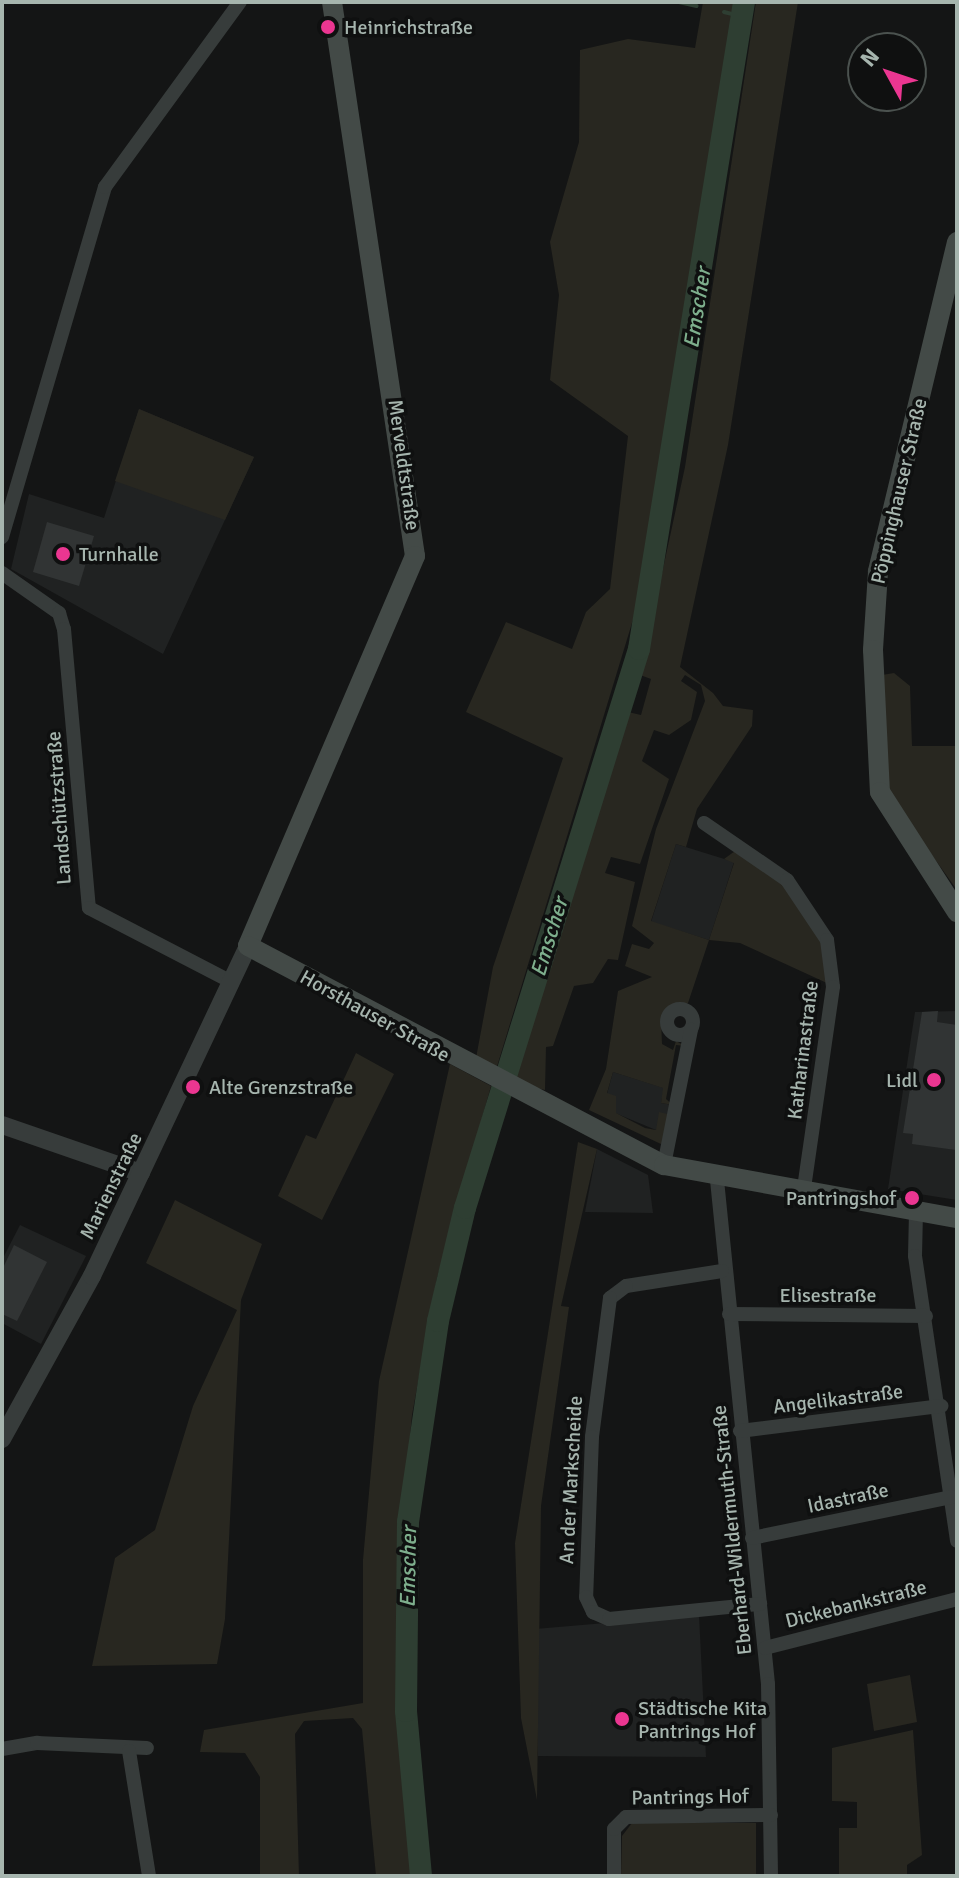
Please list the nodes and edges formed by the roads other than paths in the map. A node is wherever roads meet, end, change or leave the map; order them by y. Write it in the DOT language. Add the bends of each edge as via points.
graph roads {
  1 [pos="240,2"];
  2 [pos="332,2"];
  3 [pos="957,242"];
  4 [pos="2,537"];
  5 [pos="2,573"];
  6 [pos="704,823"];
  7 [pos="957,912"];
  8 [pos="248,946"];
  9 [pos="232,982"];
  10 [pos="691,1030"];
  11 [pos="2,1125"];
  12 [pos="664,1165"];
  13 [pos="141,1173"];
  14 [pos="717,1180"];
  15 [pos="803,1194"];
  16 [pos="916,1212"];
  17 [pos="957,1218"];
  18 [pos="722,1271"];
  19 [pos="729,1314"];
  20 [pos="926,1316"];
  21 [pos="941,1406"];
  22 [pos="740,1431"];
  23 [pos="2,1439"];
  24 [pos="952,1497"];
  25 [pos="752,1538"];
  26 [pos="957,1541"];
  27 [pos="957,1599"];
  28 [pos="760,1604"];
  29 [pos="765,1648"];
  30 [pos="147,1748"];
  31 [pos="2,1749"];
  32 [pos="129,1751"];
  33 [pos="771,1815"];
  34 [pos="149,1876"];
  35 [pos="614,1876"];
  36 [pos="771,1876"];
  1 -- 4 [label="street" via="105,187"];
  2 -- 8 [label="main road, Merveldtstraße" via="415,556"];
  3 -- 7 [label="main road, Pöppinghauser Straße" via="878,572 873,659 880,792"];
  5 -- 9 [label="street, Landschützstraße" via="59,613 64,629 89,908"];
  6 -- 15 [label="street, Katharinastraße" via="787,880 827,940 833,987"];
  8 -- 9 [label="street, Marienstraße"];
  8 -- 12 [label="main road, Horsthauser Straße" via="482,1075"];
  9 -- 13 [label="street, Marienstraße"];
  10 -- 12 [label="street"];
  11 -- 13 [label="street"];
  12 -- 14 [label="main road, Horsthauser Straße"];
  13 -- 23 [label="street, Marienstraße"];
  14 -- 15 [label="main road, Horsthauser Straße"];
  14 -- 18 [label="street, Eberhard-Wildermuth-Straße"];
  15 -- 16 [label="main road, Horsthauser Straße"];
  16 -- 17 [label="main road, Horsthauser Straße"];
  16 -- 20 [label="street"];
  18 -- 19 [label="street, Eberhard-Wildermuth-Straße"];
  18 -- 28 [label="street, An der Markscheide" via="626,1286 610,1298 592,1437 586,1597 593,1612 609,1619"];
  19 -- 20 [label="street, Elisestraße"];
  19 -- 22 [label="street, Eberhard-Wildermuth-Straße"];
  20 -- 21 [label="street"];
  21 -- 22 [label="street, Angelikastraße"];
  21 -- 24 [label="street"];
  22 -- 25 [label="street, Eberhard-Wildermuth-Straße"];
  24 -- 25 [label="street, Idastraße"];
  24 -- 26 [label="street"];
  25 -- 28 [label="street, Eberhard-Wildermuth-Straße"];
  27 -- 29 [label="street, Dickebankstraße"];
  28 -- 29 [label="street, Eberhard-Wildermuth-Straße"];
  29 -- 33 [label="street, Eberhard-Wildermuth-Straße"];
  30 -- 32 [label="street"];
  31 -- 32 [label="street" via="37,1743"];
  32 -- 34 [label="street"];
  33 -- 35 [label="street, Pantrings Hof" via="626,1817 614,1829"];
  33 -- 36 [label="street, Eberhard-Wildermuth-Straße"];
}
